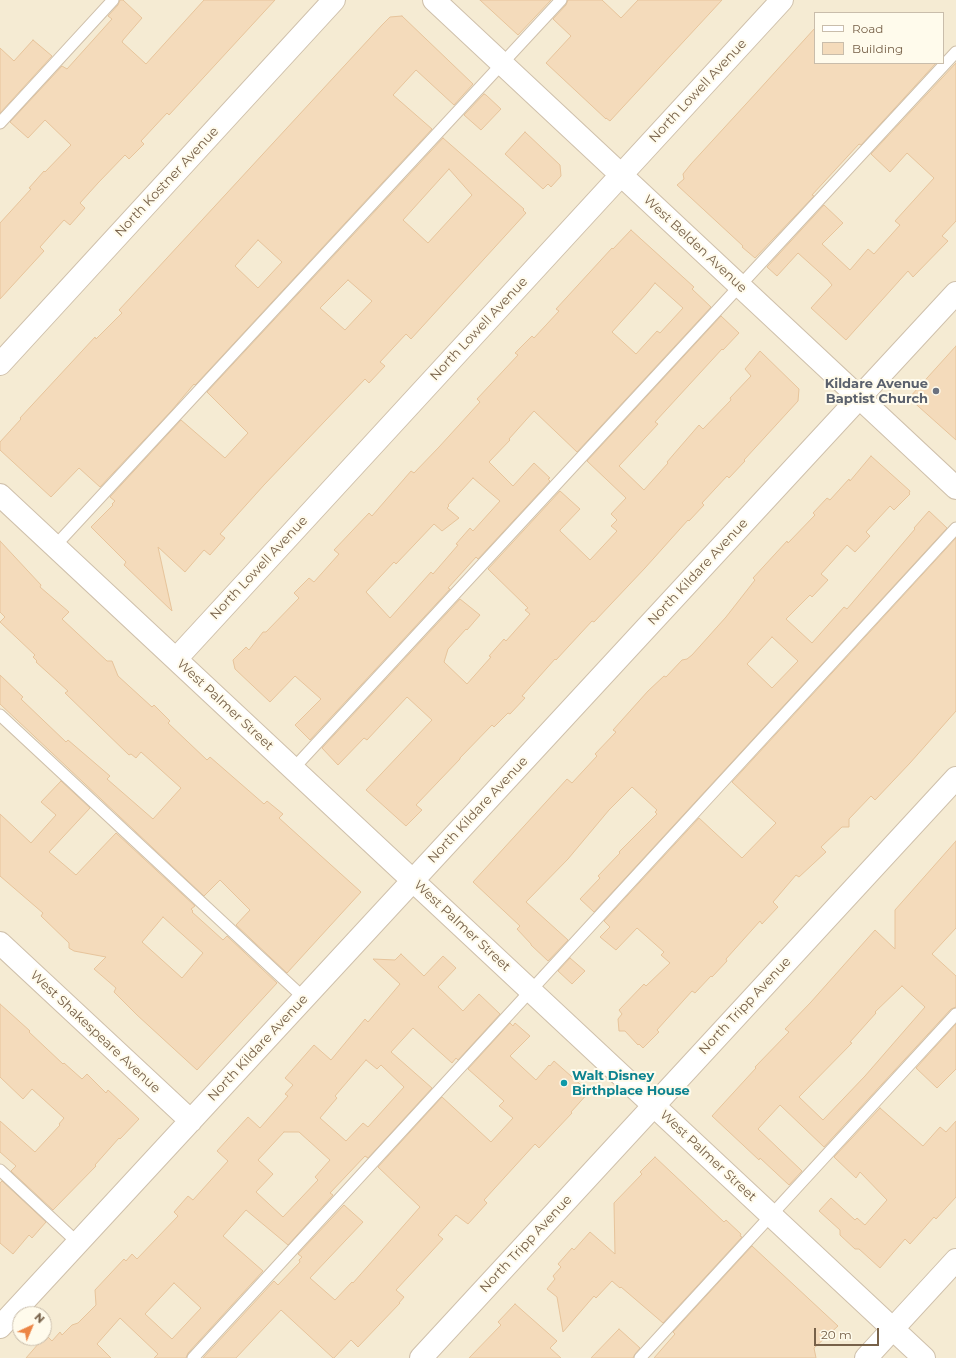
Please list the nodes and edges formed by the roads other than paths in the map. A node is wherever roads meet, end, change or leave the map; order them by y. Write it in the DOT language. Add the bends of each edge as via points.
graph roads {
  1 [pos="113,0"];
  2 [pos="334,0"];
  3 [pos="434,0"];
  4 [pos="561,0"];
  5 [pos="782,0"];
  6 [pos="956,52"];
  7 [pos="502,64"];
  8 [pos="0,123"];
  9 [pos="620,175"];
  10 [pos="740,286"];
  11 [pos="956,293"];
  12 [pos="0,364"];
  13 [pos="859,398"];
  14 [pos="956,488"];
  15 [pos="0,495"];
  16 [pos="956,528"];
  17 [pos="55,546"];
  18 [pos="176,659"];
  19 [pos="0,715"];
  20 [pos="293,769"];
  21 [pos="956,778"];
  22 [pos="413,881"];
  23 [pos="0,943"];
  24 [pos="531,991"];
  25 [pos="304,998"];
  26 [pos="956,1014"];
  27 [pos="654,1106"];
  28 [pos="191,1121"];
  29 [pos="0,1170"];
  30 [pos="771,1215"];
  31 [pos="78,1243"];
  32 [pos="956,1260"];
  33 [pos="0,1327"];
  34 [pos="893,1329"];
  35 [pos="193,1358"];
  36 [pos="421,1358"];
  37 [pos="640,1358"];
  38 [pos="866,1358"];
  39 [pos="924,1358"];
  1 -- 8 [label="lane"];
  2 -- 12 [label="street, North Kostner Avenue"];
  3 -- 7 [label="street, West Belden Avenue"];
  4 -- 7 [label="lane"];
  5 -- 9 [label="street, North Lowell Avenue"];
  6 -- 10 [label="lane"];
  7 -- 9 [label="street, West Belden Avenue"];
  7 -- 17 [label="lane"];
  9 -- 10 [label="street, West Belden Avenue"];
  9 -- 18 [label="street, North Lowell Avenue"];
  10 -- 13 [label="street, West Belden Avenue"];
  10 -- 20 [label="lane"];
  11 -- 13 [label="street, North Kildare Avenue"];
  13 -- 14 [label="street, West Belden Avenue"];
  13 -- 22 [label="street, North Kildare Avenue"];
  15 -- 17 [label="street, West Palmer Street"];
  16 -- 24 [label="lane"];
  17 -- 18 [label="street, West Palmer Street"];
  18 -- 20 [label="street, West Palmer Street"];
  19 -- 25 [label="lane"];
  20 -- 22 [label="street, West Palmer Street"];
  21 -- 27 [label="street, North Tripp Avenue"];
  22 -- 24 [label="street, West Palmer Street"];
  22 -- 25 [label="street, North Kildare Avenue"];
  23 -- 28 [label="street, West Shakespeare Avenue"];
  24 -- 27 [label="street, West Palmer Street"];
  24 -- 35 [label="lane"];
  25 -- 28 [label="street, North Kildare Avenue"];
  26 -- 30 [label="lane"];
  27 -- 30 [label="street, West Palmer Street"];
  27 -- 36 [label="street, North Tripp Avenue"];
  28 -- 31 [label="street, North Kildare Avenue"];
  29 -- 31 [label="lane"];
  30 -- 34 [label="street, West Palmer Street"];
  30 -- 37 [label="lane"];
  31 -- 33 [label="street, North Kildare Avenue"];
  32 -- 34 [label="street"];
  34 -- 38 [label="street"];
  34 -- 39 [label="street, West Palmer Street"];
}
